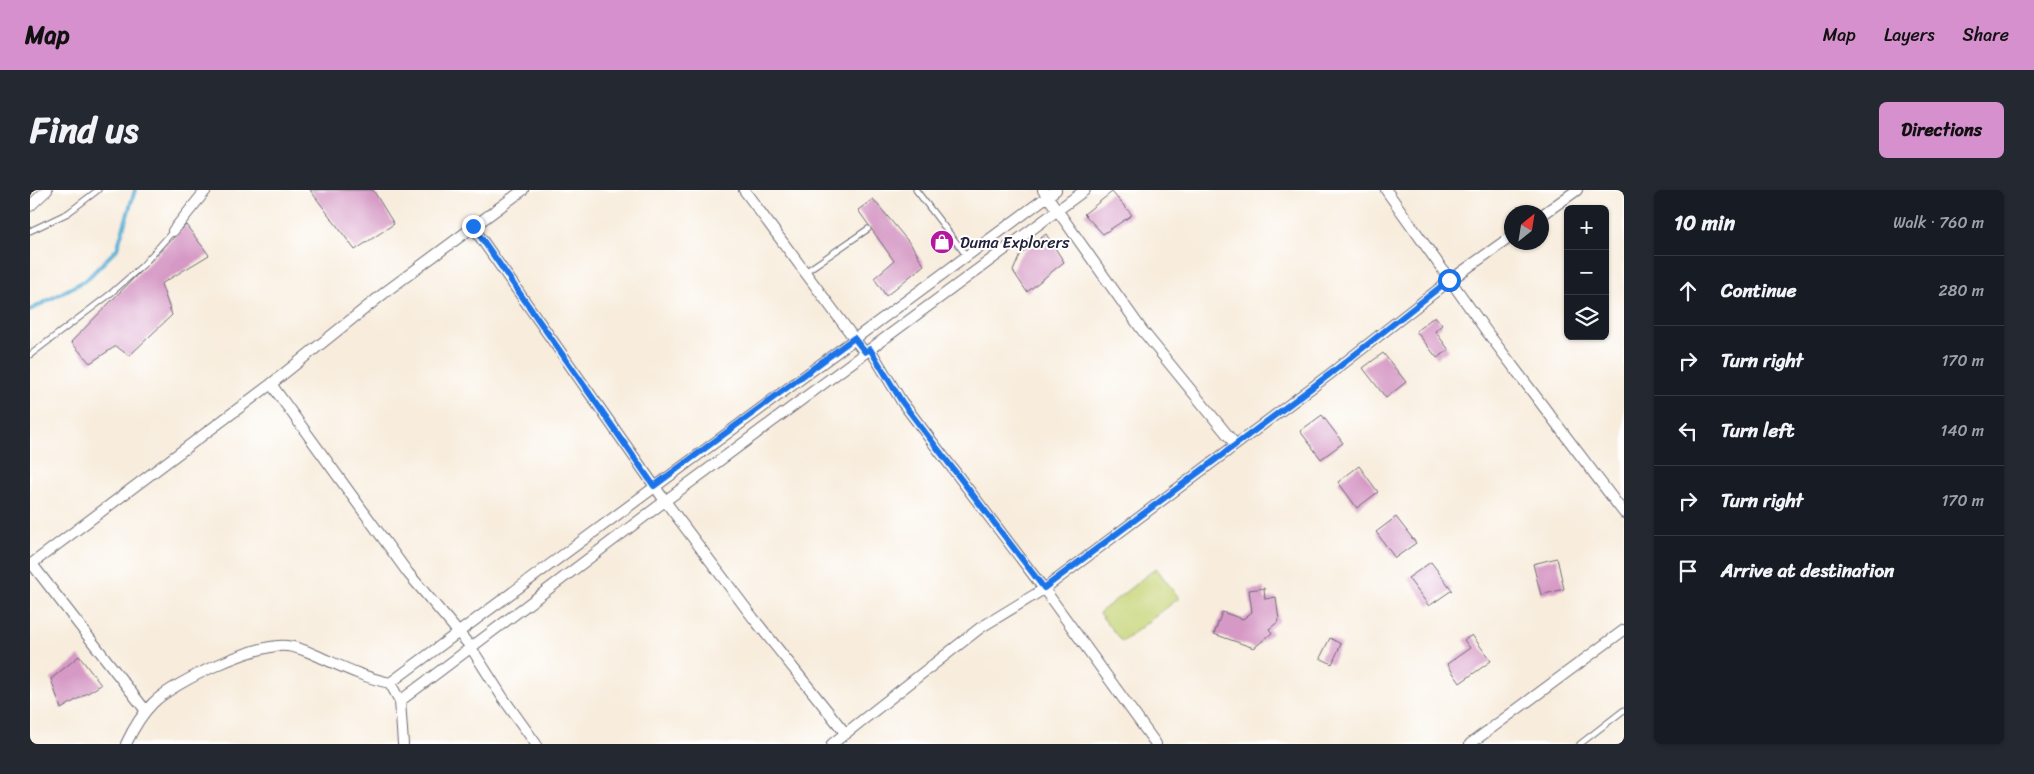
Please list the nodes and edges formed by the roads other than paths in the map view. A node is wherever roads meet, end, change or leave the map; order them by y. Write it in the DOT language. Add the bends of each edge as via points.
graph roads {
  1 [pos="47,190"];
  2 [pos="98,190"];
  3 [pos="206,190"];
  4 [pos="523,190"];
  5 [pos="744,190"];
  6 [pos="916,190"];
  7 [pos="1085,190"];
  8 [pos="1386,190"];
  9 [pos="1577,190"];
  10 [pos="1049,192"];
  11 [pos="30,206"];
  12 [pos="1059,210"];
  13 [pos="1549,210"];
  14 [pos="473,226"];
  15 [pos="868,229"];
  16 [pos="30,231"];
  17 [pos="173,232"];
  18 [pos="1504,242"];
  19 [pos="966,255"];
  20 [pos="806,272"];
  21 [pos="1449,280"];
  22 [pos="854,338"];
  23 [pos="867,351"];
  24 [pos="30,355"];
  25 [pos="271,384"];
  26 [pos="1235,444"];
  27 [pos="654,486"];
  28 [pos="665,501"];
  29 [pos="1624,513"];
  30 [pos="31,564"];
  31 [pos="1044,588"];
  32 [pos="1624,630"];
  33 [pos="459,632"];
  34 [pos="470,646"];
  35 [pos="390,683"];
  36 [pos="400,700"];
  37 [pos="1624,710"];
  38 [pos="146,712"];
  39 [pos="846,734"];
  40 [pos="126,744"];
  41 [pos="404,744"];
  42 [pos="536,744"];
  43 [pos="832,744"];
  44 [pos="1156,744"];
  45 [pos="1470,744"];
  46 [pos="1580,744"];
  1 -- 11 [label="street"];
  2 -- 16 [label="lane" via="68,213"];
  3 -- 17 [label="street"];
  4 -- 14 [label="street"];
  5 -- 20 [label="street"];
  6 -- 19 [label="lane"];
  7 -- 12 [label="street"];
  8 -- 21 [label="street"];
  9 -- 13 [label="street"];
  10 -- 12 [label="street"];
  10 -- 19 [label="street"];
  12 -- 23 [label="street"];
  12 -- 26 [label="street" via="1142,330"];
  14 -- 25 [label="street"];
  14 -- 27 [label="street"];
  15 -- 20 [label="lane"];
  17 -- 24 [label="lane" via="109,295"];
  18 -- 21 [label="street"];
  19 -- 22 [label="street"];
  20 -- 22 [label="street"];
  21 -- 26 [label="street"];
  21 -- 29 [label="street"];
  22 -- 23 [label="street"];
  22 -- 27 [label="street"];
  23 -- 28 [label="street"];
  23 -- 31 [label="street"];
  25 -- 30 [label="street"];
  25 -- 33 [label="street" via="408,573"];
  26 -- 31 [label="street"];
  27 -- 28 [label="street"];
  27 -- 33 [label="street"];
  28 -- 34 [label="street"];
  28 -- 39 [label="street"];
  30 -- 38 [label="street"];
  31 -- 39 [label="street" via="980,628"];
  31 -- 44 [label="street"];
  32 -- 45 [label="street"];
  33 -- 34 [label="street"];
  33 -- 35 [label="street"];
  34 -- 36 [label="street"];
  34 -- 42 [label="street"];
  35 -- 36 [label="street"];
  35 -- 38 [label="street" via="365,677 305,650 286,645 272,646 253,650 183,680"];
  36 -- 41 [label="street"];
  37 -- 46 [label="lane"];
  38 -- 40 [label="street"];
  39 -- 43 [label="street"];
}
